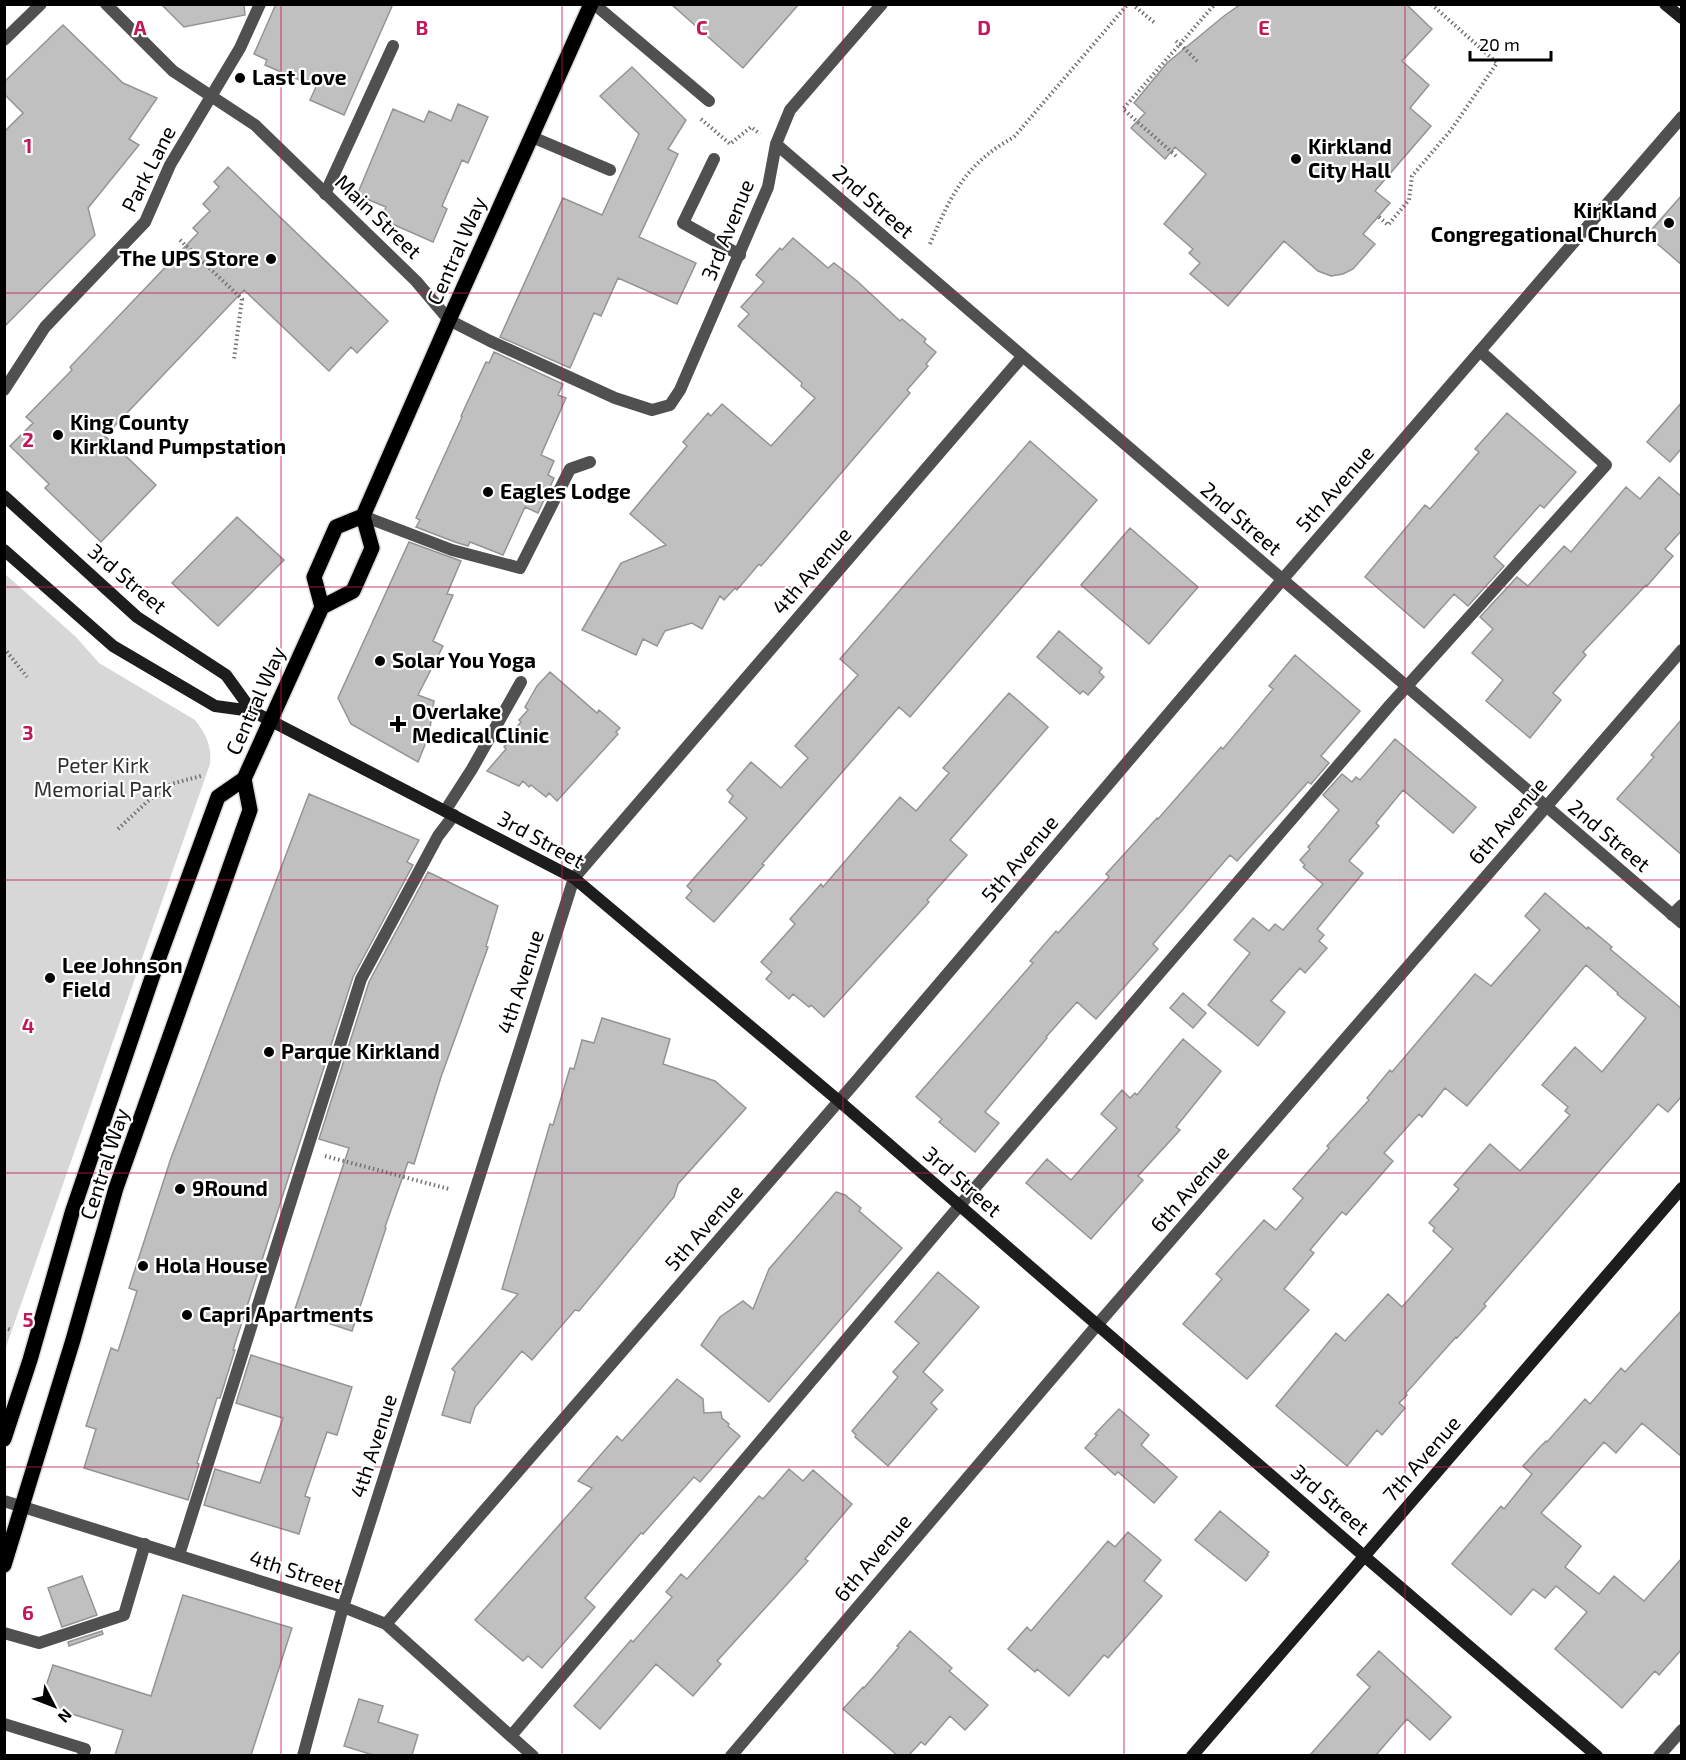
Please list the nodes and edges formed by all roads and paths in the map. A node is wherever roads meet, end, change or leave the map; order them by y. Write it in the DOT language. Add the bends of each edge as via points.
graph roads {
  1 [pos="41,4"];
  2 [pos="106,4"];
  3 [pos="260,4"];
  4 [pos="592,4"];
  5 [pos="882,4"];
  6 [pos="1130,4"];
  7 [pos="1215,4"];
  8 [pos="1431,4"];
  9 [pos="1665,4"];
  10 [pos="1682,18"];
  11 [pos="1156,24"];
  12 [pos="4,40"];
  13 [pos="1178,42"];
  14 [pos="393,46"];
  15 [pos="1198,62"];
  16 [pos="210,94"];
  17 [pos="709,101"];
  18 [pos="1682,117"];
  19 [pos="532,136"];
  20 [pos="776,144"];
  21 [pos="1176,156"];
  22 [pos="714,159"];
  23 [pos="610,170"];
  24 [pos="325,194"];
  25 [pos="1379,217"];
  26 [pos="180,240"];
  27 [pos="930,244"];
  28 [pos="740,255"];
  29 [pos="449,320"];
  30 [pos="1479,351"];
  31 [pos="1022,357"];
  32 [pos="234,359"];
  33 [pos="4,390"];
  34 [pos="652,410"];
  35 [pos="590,462"];
  36 [pos="4,496"];
  37 [pos="363,516"];
  38 [pos="4,550"];
  39 [pos="1282,580"];
  40 [pos="322,607"];
  41 [pos="4,648"];
  42 [pos="1682,650"];
  43 [pos="27,677"];
  44 [pos="521,682"];
  45 [pos="1407,686"];
  46 [pos="252,711"];
  47 [pos="271,721"];
  48 [pos="201,776"];
  49 [pos="244,779"];
  50 [pos="1545,807"];
  51 [pos="449,813"];
  52 [pos="118,829"];
  53 [pos="574,878"];
  54 [pos="1682,905"];
  55 [pos="1677,919"];
  56 [pos="839,1101"];
  57 [pos="306,1151"];
  58 [pos="1682,1188"];
  59 [pos="449,1189"];
  60 [pos="959,1206"];
  61 [pos="1098,1324"];
  62 [pos="4,1327"];
  63 [pos="11,1330"];
  64 [pos="4,1438"];
  65 [pos="4,1501"];
  66 [pos="22,1506"];
  67 [pos="145,1544"];
  68 [pos="179,1555"];
  69 [pos="1364,1556"];
  70 [pos="4,1565"];
  71 [pos="343,1607"];
  72 [pos="386,1624"];
  73 [pos="4,1633"];
  74 [pos="4,1724"];
  75 [pos="1682,1730"];
  76 [pos="511,1736"];
  77 [pos="83,1755"];
  78 [pos="303,1755"];
  79 [pos="533,1755"];
  80 [pos="731,1755"];
  81 [pos="1192,1755"];
  82 [pos="1598,1755"];
  83 [pos="1659,1755"];
  1 -- 12 [label="street"];
  2 -- 16 [label="street, Main Street" via="173,71"];
  3 -- 16 [label="street, Park Lane" via="240,48"];
  4 -- 17 [label="street"];
  4 -- 19 [label="main road, Central Way"];
  5 -- 20 [label="street, 3rd Avenue" via="790,110"];
  6 -- 11 [label="path"];
  6 -- 27 [label="path" via="1014,137 999,145 966,175 950,198"];
  7 -- 13 [label="path"];
  8 -- 25 [label="path" via="1497,63 1451,130 1412,176 1409,200 1388,225"];
  9 -- 10 [label="street"];
  13 -- 15 [label="path"];
  13 -- 21 [label="path" via="1124,110"];
  14 -- 24 [label="street"];
  16 -- 24 [label="street, Main Street" via="255,125"];
  16 -- 33 [label="street, Park Lane" via="170,165 145,222 45,327"];
  18 -- 30 [label="street, 5th Avenue"];
  19 -- 23 [label="street"];
  19 -- 29 [label="main road, Central Way"];
  20 -- 28 [label="street, 3rd Avenue" via="768,187"];
  20 -- 31 [label="street, 2nd Street"];
  22 -- 28 [label="street" via="683,223"];
  24 -- 29 [label="street, Main Street" via="416,281"];
  26 -- 32 [label="path" via="242,299"];
  28 -- 34 [label="street, 3rd Avenue" via="680,390 670,405"];
  29 -- 34 [label="street, Main Street" via="615,398"];
  29 -- 37 [label="main road, Central Way"];
  30 -- 39 [label="street, 5th Avenue"];
  30 -- 45 [label="street" via="1606,465"];
  31 -- 39 [label="street, 2nd Street"];
  31 -- 53 [label="street, 4th Avenue"];
  35 -- 37 [label="street" via="570,469 520,568 452,550"];
  36 -- 46 [label="street, 3rd Street" via="137,617 226,675"];
  37 -- 40 [label="main road" via="336,527 314,577"];
  37 -- 40 [label="main road" via="372,548 353,591"];
  38 -- 46 [label="street, 3rd Street" via="113,646 215,706"];
  39 -- 45 [label="street, 2nd Street"];
  39 -- 56 [label="street, 5th Avenue"];
  40 -- 47 [label="main road, Central Way"];
  41 -- 43 [label="path"];
  42 -- 50 [label="street, 6th Avenue"];
  44 -- 51 [label="street"];
  45 -- 50 [label="street, 2nd Street"];
  45 -- 60 [label="street"];
  46 -- 47 [label="street, 3rd Street"];
  47 -- 49 [label="main road, Central Way"];
  47 -- 51 [label="street, 3rd Street"];
  48 -- 52 [label="path" via="171,784"];
  49 -- 64 [label="main road, Central Way" via="218,797 157,963 72,1214"];
  49 -- 66 [label="main road, Central Way" via="250,810 116,1188"];
  50 -- 55 [label="street, 2nd Street"];
  50 -- 61 [label="street, 6th Avenue"];
  51 -- 53 [label="street, 3rd Street"];
  51 -- 57 [label="street" via="360,980"];
  53 -- 56 [label="street, 3rd Street"];
  53 -- 71 [label="street, 4th Avenue"];
  54 -- 55 [label="street"];
  56 -- 60 [label="street, 3rd Street"];
  56 -- 72 [label="street, 5th Avenue"];
  57 -- 59 [label="path"];
  57 -- 68 [label="street"];
  58 -- 69 [label="street, 7th Avenue"];
  60 -- 61 [label="street, 3rd Street"];
  60 -- 76 [label="street"];
  61 -- 69 [label="street, 3rd Street"];
  61 -- 80 [label="street, 6th Avenue"];
  62 -- 63 [label="path"];
  65 -- 66 [label="street, 4th Street"];
  66 -- 67 [label="street, 4th Street"];
  66 -- 70 [label="main road, Central Way"];
  67 -- 68 [label="street, 4th Street"];
  67 -- 73 [label="street" via="124,1615 39,1643"];
  68 -- 71 [label="street, 4th Street"];
  69 -- 81 [label="street, 7th Avenue"];
  69 -- 82 [label="street, 3rd Street"];
  71 -- 72 [label="street, 4th Street"];
  71 -- 78 [label="street, 4th Avenue"];
  72 -- 76 [label="street, 4th Street"];
  74 -- 77 [label="street" via="85,1749"];
  75 -- 83 [label="street"];
  76 -- 79 [label="street, 4th Street"];
}
